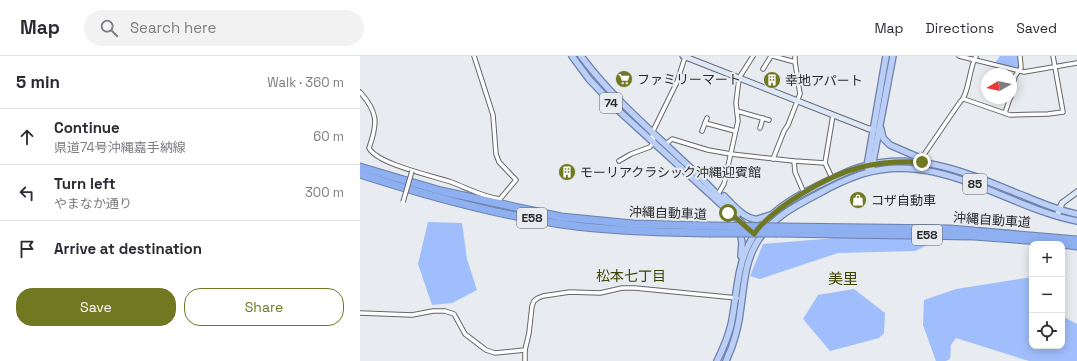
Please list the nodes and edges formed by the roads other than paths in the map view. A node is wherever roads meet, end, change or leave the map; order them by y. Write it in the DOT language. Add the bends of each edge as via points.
graph roads {
  1 [pos="474,56"];
  2 [pos="572,56"];
  3 [pos="581,56"];
  4 [pos="684,56"];
  5 [pos="754,56"];
  6 [pos="772,56"];
  7 [pos="795,56"];
  8 [pos="886,56"];
  9 [pos="893,56"];
  10 [pos="959,56"];
  11 [pos="1020,56"];
  12 [pos="1053,56"];
  13 [pos="974,58"];
  14 [pos="795,62"];
  15 [pos="1077,63"];
  16 [pos="1054,67"];
  17 [pos="763,70"];
  18 [pos="1020,71"];
  19 [pos="1017,75"];
  20 [pos="739,78"];
  21 [pos="360,92"];
  22 [pos="964,99"];
  23 [pos="797,101"];
  24 [pos="1008,104"];
  25 [pos="737,111"];
  26 [pos="1005,113"];
  27 [pos="833,115"];
  28 [pos="707,118"];
  29 [pos="763,118"];
  30 [pos="769,120"];
  31 [pos="705,123"];
  32 [pos="881,125"];
  33 [pos="760,128"];
  34 [pos="874,129"];
  35 [pos="702,131"];
  36 [pos="735,131"];
  37 [pos="652,133"];
  38 [pos="654,142"];
  39 [pos="666,144"];
  40 [pos="731,154"];
  41 [pos="773,159"];
  42 [pos="923,159"];
  43 [pos="619,161"];
  44 [pos="794,161"];
  45 [pos="825,163"];
  46 [pos="930,163"];
  47 [pos="870,165"];
  48 [pos="360,167"];
  49 [pos="412,171"];
  50 [pos="870,173"];
  51 [pos="360,174"];
  52 [pos="832,178"];
  53 [pos="1077,192"];
  54 [pos="718,193"];
  55 [pos="804,193"];
  56 [pos="403,202"];
  57 [pos="727,210"];
  58 [pos="1060,210"];
  59 [pos="1077,214"];
  60 [pos="771,215"];
  61 [pos="1057,216"];
  62 [pos="1077,221"];
  63 [pos="709,230"];
  64 [pos="778,230"];
  65 [pos="755,233"];
  66 [pos="760,238"];
  67 [pos="1077,240"];
  68 [pos="1077,246"];
  69 [pos="741,262"];
  70 [pos="735,298"];
  71 [pos="742,298"];
  72 [pos="360,313"];
  73 [pos="525,350"];
  74 [pos="525,361"];
  75 [pos="717,361"];
  76 [pos="726,361"];
  1 -- 49 [label="street" via="493,115 496,154 499,162 516,180 500,199"];
  2 -- 38 [label="main road, 74" via="603,95"];
  3 -- 37 [label="main road, 74" via="614,96"];
  4 -- 20 [label="street"];
  4 -- 37 [label="street" via="678,82"];
  5 -- 20 [label="street"];
  6 -- 14 [label="street"];
  6 -- 17 [label="street"];
  7 -- 14 [label="street"];
  8 -- 34 [label="main road"];
  9 -- 32 [label="main road"];
  10 -- 13 [label="street"];
  11 -- 18 [label="street"];
  12 -- 16 [label="street"];
  13 -- 18 [label="street"];
  13 -- 22 [label="street"];
  14 -- 23 [label="street" via="800,94"];
  15 -- 16 [label="street"];
  16 -- 18 [label="street"];
  16 -- 26 [label="street" via="1063,112 1016,115"];
  18 -- 19 [label="street"];
  20 -- 23 [label="street"];
  20 -- 25 [label="street"];
  21 -- 49 [label="street" via="374,113 375,131 370,150 381,158"];
  22 -- 26 [label="street"];
  22 -- 42 [label="street"];
  23 -- 27 [label="street"];
  23 -- 41 [label="street"];
  24 -- 26 [label="street"];
  25 -- 29 [label="street"];
  25 -- 36 [label="street"];
  27 -- 34 [label="street"];
  27 -- 45 [label="street"];
  28 -- 31 [label="street"];
  29 -- 30 [label="street"];
  29 -- 33 [label="street"];
  31 -- 35 [label="street"];
  31 -- 36 [label="street"];
  32 -- 42 [label="main road" via="883,138 890,145"];
  32 -- 47 [label="main road"];
  34 -- 47 [label="main road"];
  36 -- 40 [label="street"];
  37 -- 38 [label="street"];
  37 -- 39 [label="main road, 74"];
  38 -- 43 [label="street" via="650,147"];
  38 -- 57 [label="main road, 74"];
  39 -- 40 [label="street" via="672,139"];
  39 -- 54 [label="main road, 74"];
  40 -- 41 [label="street"];
  40 -- 54 [label="street" via="724,184"];
  41 -- 44 [label="street"];
  42 -- 46 [label="main road"];
  44 -- 45 [label="street"];
  44 -- 55 [label="street" via="795,172"];
  45 -- 52 [label="street"];
  46 -- 47 [label="main road, 85"];
  46 -- 58 [label="main road, 85" via="965,172"];
  47 -- 50 [label="main road"];
  47 -- 52 [label="main road, 85"];
  48 -- 63 [label="highway, 沖縄自動車道 / E58" via="441,191 561,217"];
  49 -- 56 [label="street, bridge"];
  50 -- 61 [label="main road, 85" via="903,169 935,171"];
  50 -- 66 [label="main road, 85" via="832,187 791,208 774,221"];
  51 -- 63 [label="highway, 沖縄自動車道 / E58" via="452,200 560,224 633,231"];
  52 -- 55 [label="main road, 85"];
  53 -- 58 [label="street" via="1062,203"];
  54 -- 60 [label="main road" via="748,217 760,219"];
  54 -- 65 [label="main road, 74"];
  55 -- 60 [label="main road, 85"];
  57 -- 65 [label="main road, 74"];
  57 -- 69 [label="main road" via="740,230"];
  58 -- 59 [label="main road, 85"];
  58 -- 61 [label="street"];
  60 -- 65 [label="main road, 85"];
  61 -- 62 [label="main road, 85"];
  63 -- 64 [label="highway, 沖縄自動車道 / E58, bridge"];
  64 -- 67 [label="highway, 沖縄自動車道 / E58" via="950,229"];
  64 -- 68 [label="highway, 沖縄自動車道 / E58" via="974,236"];
  65 -- 66 [label="main road, 74"];
  65 -- 69 [label="main road"];
  66 -- 71 [label="main road" via="746,269"];
  69 -- 70 [label="main road"];
  70 -- 71 [label="street"];
  70 -- 73 [label="street" via="635,288 543,296 534,301 532,306"];
  70 -- 75 [label="main road" via="731,326"];
  71 -- 76 [label="main road" via="737,327"];
  72 -- 73 [label="street" via="412,315 446,311 454,314 465,334 486,350 496,353"];
  73 -- 74 [label="street"];
}
